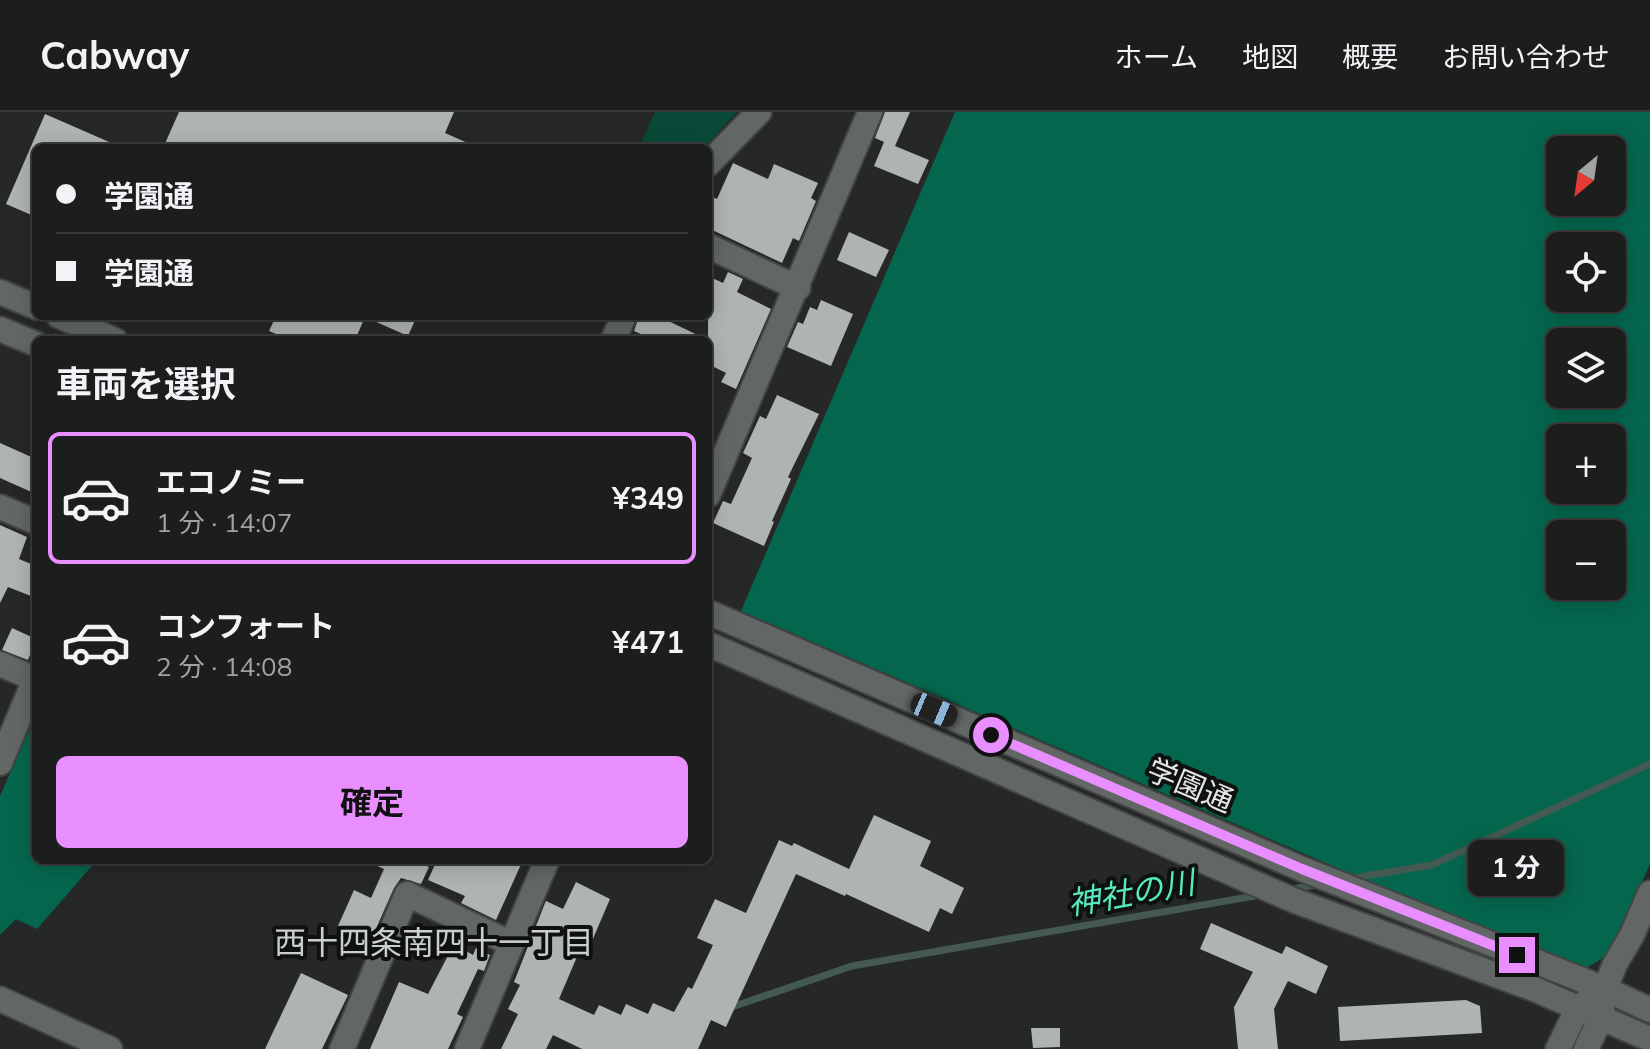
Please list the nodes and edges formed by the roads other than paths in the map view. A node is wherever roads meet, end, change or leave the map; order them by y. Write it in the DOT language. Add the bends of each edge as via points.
graph roads {
  1 [pos="759,112"];
  2 [pos="870,112"];
  3 [pos="712,160"];
  4 [pos="712,248"];
  5 [pos="798,288"];
  6 [pos="0,292"];
  7 [pos="32,305"];
  8 [pos="68,320"];
  9 [pos="0,329"];
  10 [pos="106,336"];
  11 [pos="32,342"];
  12 [pos="712,486"];
  13 [pos="0,507"];
  14 [pos="32,520"];
  15 [pos="712,614"];
  16 [pos="712,646"];
  17 [pos="0,664"];
  18 [pos="32,676"];
  19 [pos="32,687"];
  20 [pos="0,763"];
  21 [pos="545,864"];
  22 [pos="1650,893"];
  23 [pos="1641,933"];
  24 [pos="510,943"];
  25 [pos="1605,989"];
  26 [pos="0,999"];
  27 [pos="1578,1008"];
  28 [pos="1650,1010"];
  29 [pos="1601,1018"];
  30 [pos="58,1039"];
  31 [pos="1650,1039"];
  32 [pos="110,1049"];
  33 [pos="342,1049"];
  34 [pos="467,1049"];
  35 [pos="1558,1049"];
  36 [pos="1586,1049"];
  1 -- 3 [label="street"];
  2 -- 5 [label="street"];
  4 -- 5 [label="street"];
  5 -- 12 [label="street"];
  6 -- 7 [label="street"];
  8 -- 10 [label="street"];
  9 -- 11 [label="street"];
  13 -- 14 [label="street"];
  15 -- 25 [label="street, 学園通" via="1302,869"];
  16 -- 27 [label="street, 学園通" via="1293,900"];
  17 -- 18 [label="street"];
  19 -- 20 [label="street"];
  21 -- 24 [label="street"];
  22 -- 23 [label="street"];
  23 -- 25 [label="street" via="1615,964"];
  24 -- 33 [label="street" via="407,894"];
  24 -- 34 [label="street"];
  25 -- 27 [label="street"];
  25 -- 28 [label="street, 学園通"];
  25 -- 29 [label="street"];
  26 -- 30 [label="street"];
  27 -- 29 [label="street, 学園通"];
  27 -- 35 [label="street"];
  29 -- 31 [label="street, 学園通"];
  29 -- 36 [label="street"];
  30 -- 32 [label="street"];
}
